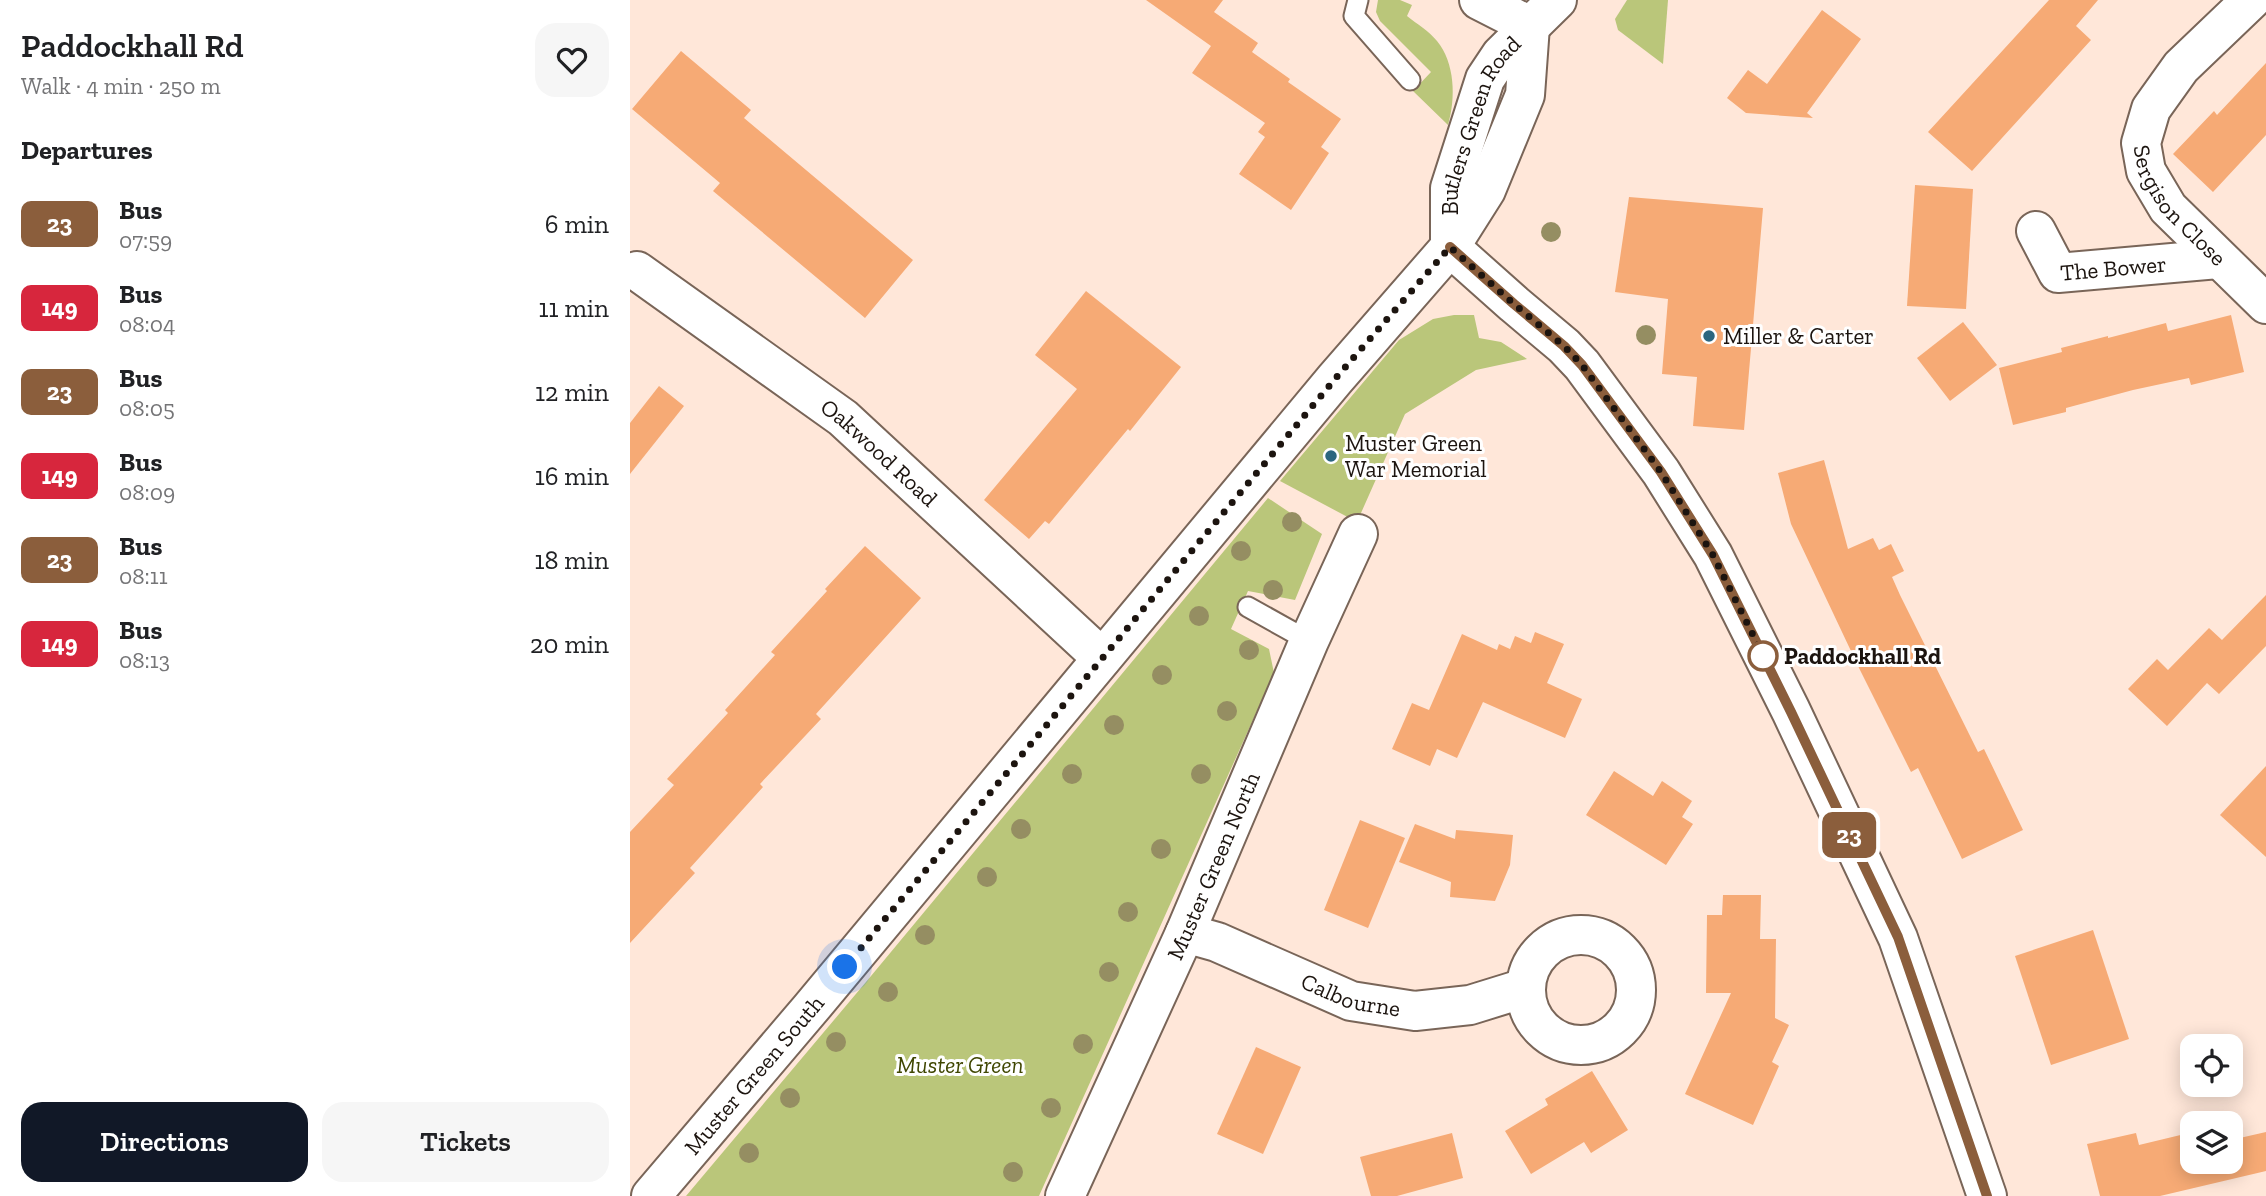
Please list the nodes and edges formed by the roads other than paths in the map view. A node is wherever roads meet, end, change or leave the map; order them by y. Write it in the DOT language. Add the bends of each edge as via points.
graph roads {
  1 [pos="1358,0"];
  2 [pos="1479,0"];
  3 [pos="1557,0"];
  4 [pos="2251,0"];
  5 [pos="1530,26"];
  6 [pos="1410,80"];
  7 [pos="2036,231"];
  8 [pos="1450,247"];
  9 [pos="2218,259"];
  10 [pos="637,271"];
  11 [pos="2266,304"];
  12 [pos="1358,534"];
  13 [pos="1248,607"];
  14 [pos="1309,641"];
  15 [pos="1102,658"];
  16 [pos="1185,933"];
  17 [pos="1525,988"];
  18 [pos="1983,1195"];
  19 [pos="651,1196"];
  20 [pos="1065,1196"];
  1 -- 6 [label="lane" via="1354,16"];
  2 -- 5 [label="street"];
  3 -- 5 [label="street, Butlers Green Road"];
  4 -- 9 [label="street, Sergison Close" via="2181,68 2151,108 2141,143 2146,172 2168,208"];
  5 -- 8 [label="street, Butlers Green Road" via="1525,95 1486,190"];
  7 -- 9 [label="street, The Bower" via="2058,273"];
  8 -- 15 [label="street, Muster Green South"];
  8 -- 18 [label="street" via="1582,365 1661,472 1713,555 1898,937"];
  9 -- 11 [label="street, Sergison Close"];
  10 -- 15 [label="street, Oakwood Road" via="843,418"];
  12 -- 14 [label="street, Muster Green North"];
  13 -- 14 [label="lane"];
  14 -- 16 [label="street, Muster Green North"];
  15 -- 19 [label="street, Muster Green South"];
  16 -- 17 [label="street, Calbourne" via="1217,942 1351,1001 1415,1012 1470,1005"];
  16 -- 20 [label="street, Muster Green North"];
}
